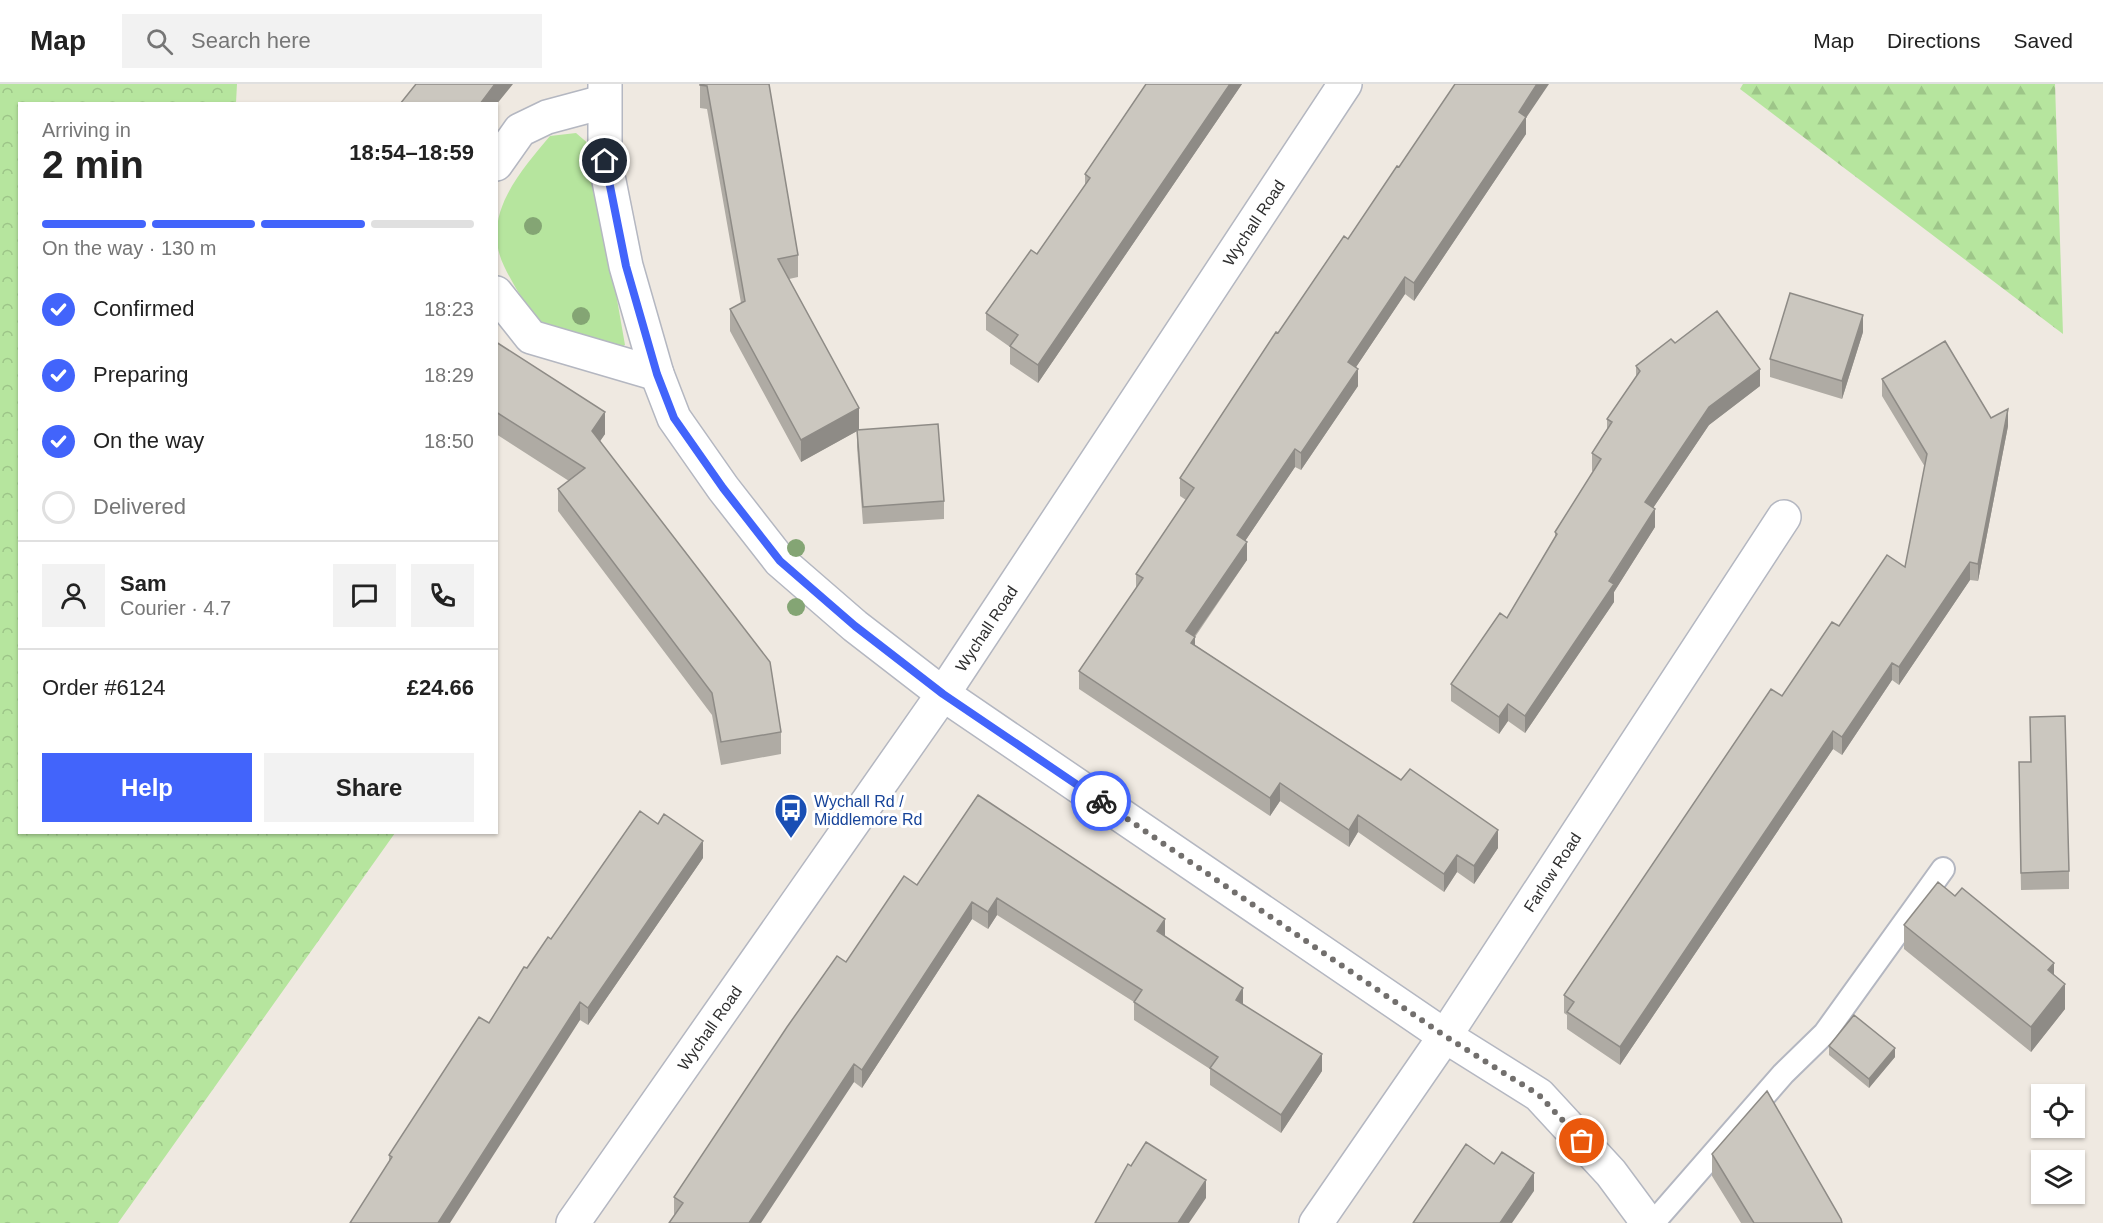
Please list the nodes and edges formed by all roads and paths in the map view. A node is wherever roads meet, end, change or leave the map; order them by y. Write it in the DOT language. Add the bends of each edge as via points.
graph roads {
  1 [pos="1345,84"];
  2 [pos="604,93"];
  3 [pos="498,161"];
  4 [pos="498,296"];
  5 [pos="657,374"];
  6 [pos="1784,517"];
  7 [pos="943,694"];
  8 [pos="1943,869"];
  9 [pos="1445,1036"];
  10 [pos="573,1223"];
  11 [pos="1316,1223"];
  12 [pos="1648,1223"];
  13 [pos="1653,1223"];
  1 -- 7 [label="street, Wychall Road"];
  2 -- 3 [label="street" via="520,130"];
  2 -- 5 [label="street" via="605,161 626,266"];
  4 -- 5 [label="street" via="531,338"];
  5 -- 7 [label="street" via="674,418 780,561"];
  6 -- 9 [label="street, Farlow Road"];
  7 -- 9 [label="street"];
  7 -- 10 [label="street, Wychall Road"];
  8 -- 13 [label="lane" via="1825,1033 1783,1074"];
  9 -- 11 [label="street, Farlow Road"];
  9 -- 12 [label="street" via="1539,1095 1611,1173"];
}
